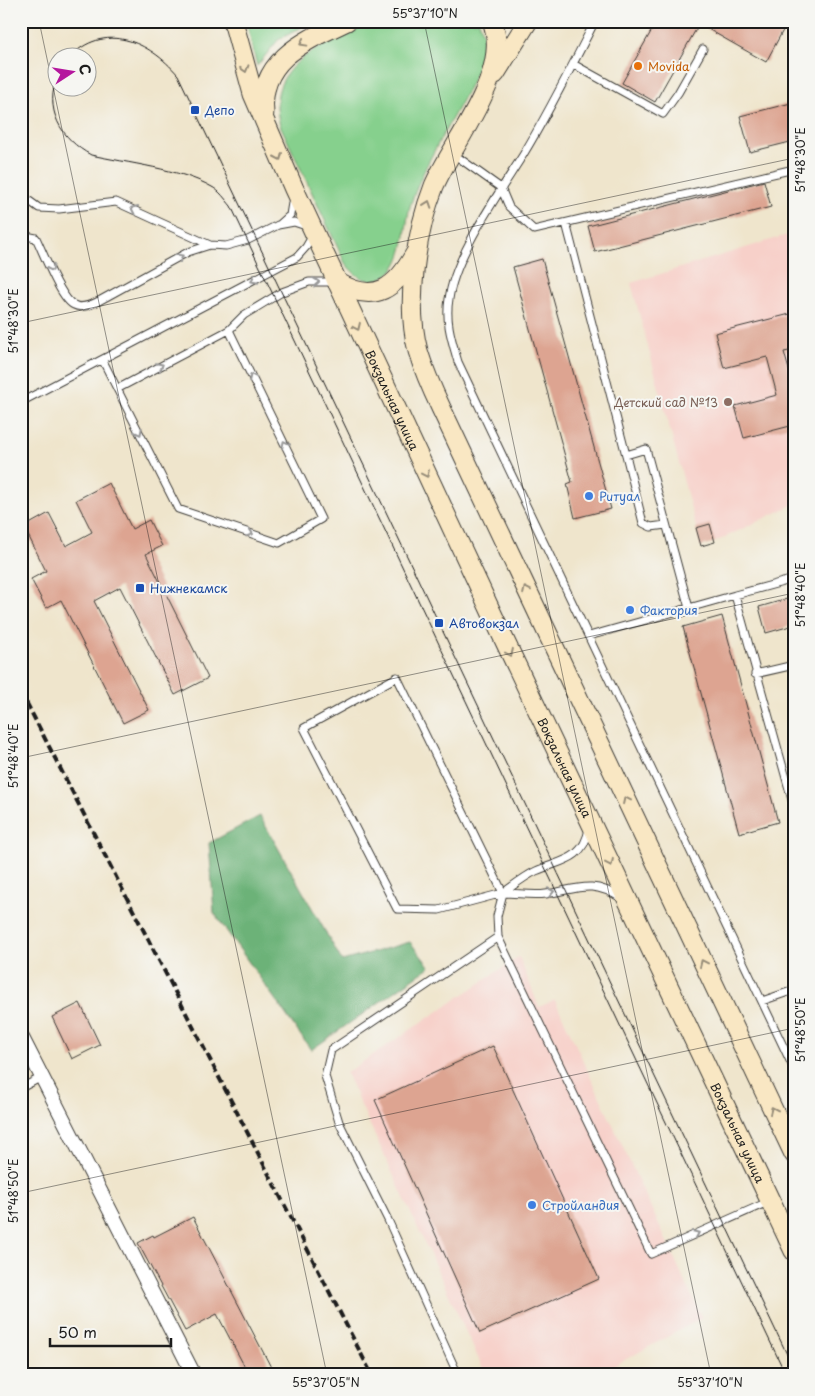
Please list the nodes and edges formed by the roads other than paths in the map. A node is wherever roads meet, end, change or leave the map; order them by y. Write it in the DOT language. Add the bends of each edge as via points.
graph roads {
  1 [pos="233,21"];
  2 [pos="347,21"];
  3 [pos="492,21"];
  4 [pos="528,21"];
  5 [pos="595,21"];
  6 [pos="703,49"];
  7 [pos="573,64"];
  8 [pos="485,90"];
  9 [pos="265,124"];
  10 [pos="452,153"];
  11 [pos="794,169"];
  12 [pos="501,188"];
  13 [pos="294,189"];
  14 [pos="21,195"];
  15 [pos="566,223"];
  16 [pos="278,225"];
  17 [pos="313,230"];
  18 [pos="21,238"];
  19 [pos="210,245"];
  20 [pos="417,251"];
  21 [pos="337,282"];
  22 [pos="229,330"];
  23 [pos="103,361"];
  24 [pos="117,389"];
  25 [pos="21,402"];
  26 [pos="626,454"];
  27 [pos="666,526"];
  28 [pos="794,579"];
  29 [pos="734,595"];
  30 [pos="689,608"];
  31 [pos="589,636"];
  32 [pos="794,665"];
  33 [pos="755,674"];
  34 [pos="794,807"];
  35 [pos="590,822"];
  36 [pos="503,893"];
  37 [pos="628,902"];
  38 [pos="498,937"];
  39 [pos="794,990"];
  40 [pos="762,1002"];
  41 [pos="21,1036"];
  42 [pos="794,1069"];
  43 [pos="42,1077"];
  44 [pos="21,1088"];
  45 [pos="794,1154"];
  46 [pos="770,1201"];
  47 [pos="794,1251"];
  48 [pos="194,1375"];
  49 [pos="458,1375"];
  1 -- 9 [label="main road, Вокзальная улица, one-way"];
  2 -- 9 [label="main road, Вокзальная улица, one-way" via="298,45 282,59 266,86 263,104"];
  3 -- 8 [label="main road" via="495,57"];
  4 -- 8 [label="main road"];
  5 -- 7 [label="lane"];
  6 -- 7 [label="lane" via="663,114"];
  7 -- 12 [label="lane"];
  8 -- 10 [label="main road"];
  9 -- 13 [label="main road, Вокзальная улица, one-way"];
  10 -- 12 [label="lane"];
  20 -- 10 [label="main road, one-way" via="435,185"];
  11 -- 15 [label="lane"];
  12 -- 15 [label="lane" via="509,207 534,230"];
  12 -- 31 [label="lane" via="456,271 449,299 448,327 458,362"];
  13 -- 16 [label="lane" via="290,215"];
  13 -- 17 [label="main road, Вокзальная улица"];
  19 -- 14 [label="lane, one-way" via="116,202 59,209 39,208"];
  15 -- 26 [label="lane"];
  16 -- 17 [label="lane" via="294,222"];
  16 -- 19 [label="lane" via="248,240 226,246"];
  17 -- 21 [label="main road, Вокзальная улица"];
  17 -- 23 [label="lane, one-way" via="306,248 297,257"];
  18 -- 19 [label="lane, one-way" via="36,238 65,296 74,305 83,307 188,252"];
  20 -- 21 [label="main road" via="404,274 383,290 362,293"];
  45 -- 20 [label="main road, one-way" via="428,378 418,350 414,324"];
  22 -- 21 [label="lane, one-way" via="249,312 282,292 309,282"];
  21 -- 35 [label="main road, Вокзальная улица, one-way"];
  24 -- 22 [label="lane, one-way"];
  24 -- 22 [label="lane, one-way" via="178,509 279,543 321,519"];
  23 -- 24 [label="lane"];
  23 -- 25 [label="lane"];
  26 -- 27 [label="lane" via="643,523 651,527"];
  26 -- 27 [label="lane" via="646,449"];
  27 -- 30 [label="lane"];
  28 -- 29 [label="lane"];
  29 -- 30 [label="lane"];
  29 -- 33 [label="lane"];
  30 -- 31 [label="lane"];
  31 -- 40 [label="lane"];
  32 -- 33 [label="lane"];
  33 -- 34 [label="lane"];
  35 -- 36 [label="lane" via="581,850 568,860 535,872"];
  35 -- 37 [label="main road, Вокзальная улица, one-way"];
  36 -- 36 [label="lane" via="397,677 304,728 397,909 439,910"];
  36 -- 37 [label="lane, one-way" via="545,894 596,886"];
  36 -- 38 [label="lane" via="497,916"];
  37 -- 46 [label="main road, Вокзальная улица"];
  38 -- 46 [label="lane, one-way" via="651,1254"];
  38 -- 49 [label="lane" via="331,1050 325,1076 338,1122 388,1220"];
  39 -- 40 [label="lane"];
  40 -- 42 [label="lane"];
  41 -- 43 [label="street"];
  43 -- 44 [label="lane"];
  43 -- 48 [label="street"];
  46 -- 47 [label="main road, Вокзальная улица"];
}
